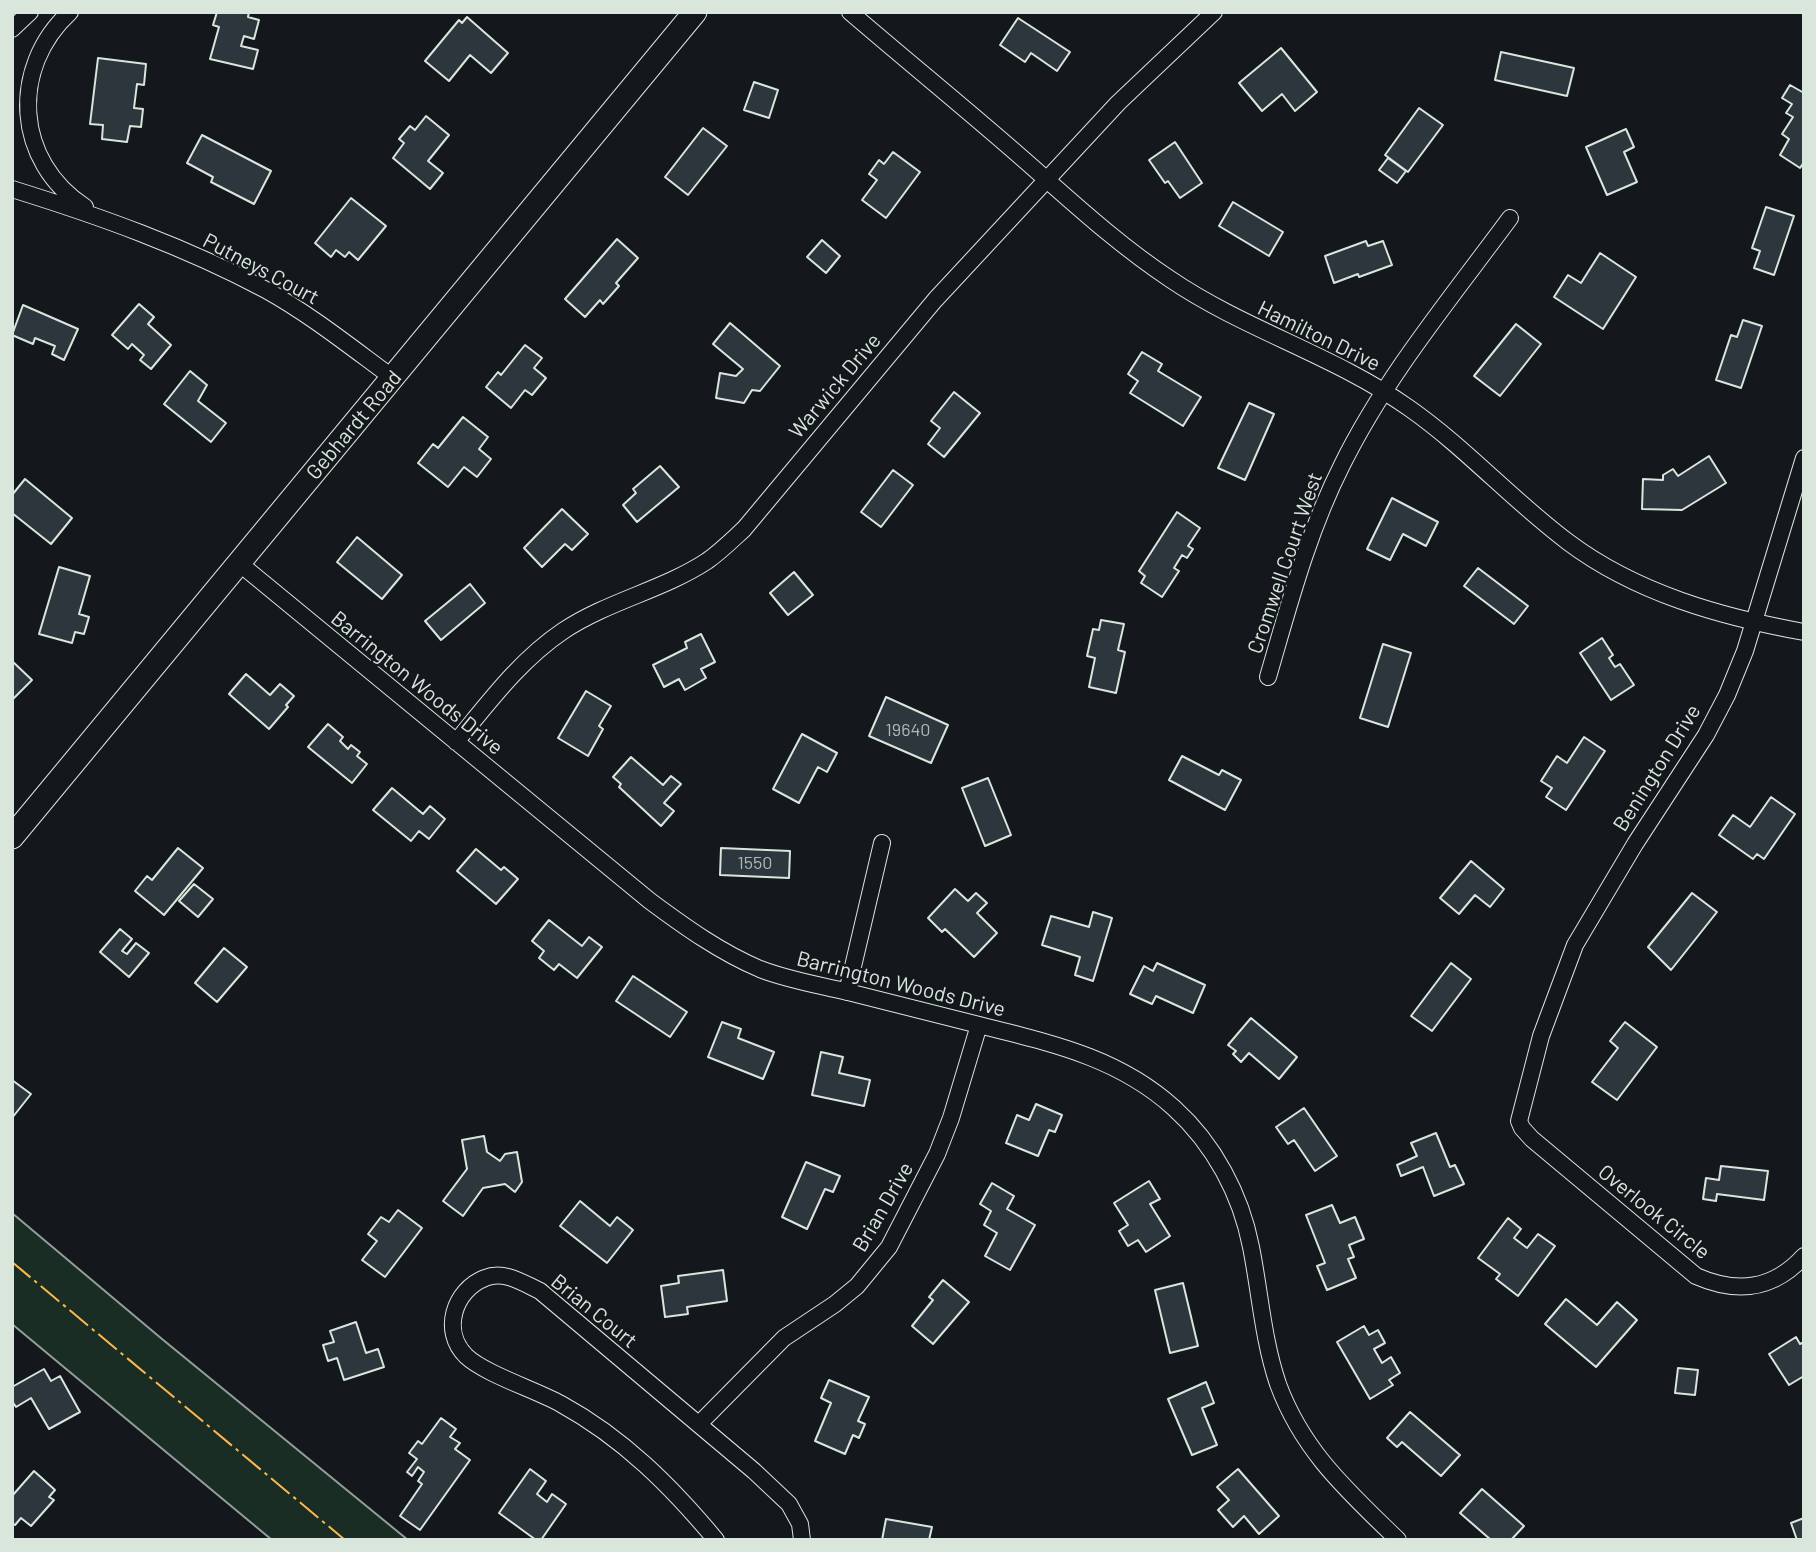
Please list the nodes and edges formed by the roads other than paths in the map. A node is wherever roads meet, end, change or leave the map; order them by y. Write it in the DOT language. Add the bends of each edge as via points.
graph roads {
  1 [pos="30,12"];
  2 [pos="70,12"];
  3 [pos="695,12"];
  4 [pos="850,12"];
  5 [pos="1214,12"];
  6 [pos="12,29"];
  7 [pos="1046,180"];
  8 [pos="12,189"];
  9 [pos="99,216"];
  10 [pos="1510,218"];
  11 [pos="393,378"];
  12 [pos="1385,392"];
  13 [pos="1804,458"];
  14 [pos="239,564"];
  15 [pos="1754,621"];
  16 [pos="1804,632"];
  17 [pos="1268,677"];
  18 [pos="456,742"];
  19 [pos="12,837"];
  20 [pos="883,843"];
  21 [pos="847,992"];
  22 [pos="979,1025"];
  23 [pos="1526,1092"];
  24 [pos="1804,1256"];
  25 [pos="699,1424"];
  26 [pos="716,1540"];
  27 [pos="802,1540"];
  28 [pos="1398,1540"];
  1 -- 6 [label="street"];
  2 -- 9 [label="street, Putneys Court" via="44,43 32,72 29,125 37,152 52,177"];
  3 -- 11 [label="street, Gebhardt Road"];
  4 -- 7 [label="street, Hamilton Drive"];
  5 -- 7 [label="street, Warwick Drive" via="1118,103"];
  7 -- 12 [label="street, Hamilton Drive" via="1168,278 1218,310"];
  7 -- 18 [label="street, Warwick Drive" via="935,300 744,530 709,560 566,629 545,644 509,678"];
  8 -- 9 [label="street, Putneys Court"];
  9 -- 11 [label="street, Putneys Court" via="266,290"];
  10 -- 12 [label="street, Cromwell Court West"];
  11 -- 14 [label="street, Gebhardt Road"];
  12 -- 15 [label="street, Hamilton Drive" via="1450,439 1567,541 1617,575 1679,600"];
  12 -- 17 [label="street, Cromwell Court West" via="1342,464 1319,517"];
  13 -- 15 [label="street, Benington Drive"];
  14 -- 18 [label="street, Barrington Woods Drive"];
  14 -- 19 [label="street, Gebhardt Road"];
  15 -- 16 [label="street, Hamilton Drive"];
  15 -- 23 [label="street, Benington Drive" via="1727,695 1706,735 1575,945 1541,1035"];
  18 -- 21 [label="street, Barrington Woods Drive" via="692,932 762,970"];
  20 -- 21 [label="street"];
  21 -- 22 [label="street, Barrington Woods Drive"];
  22 -- 25 [label="street, Brian Drive" via="937,1154 889,1247 857,1286 784,1338"];
  22 -- 28 [label="street, Barrington Woods Drive" via="1088,1055 1129,1075 1175,1108 1196,1131 1231,1183 1241,1210 1278,1383 1296,1423 1318,1458"];
  23 -- 24 [label="street, Overlook Circle" via="1522,1128 1696,1276 1724,1286 1755,1285 1778,1279"];
  25 -- 26 [label="street, Brian Court" via="540,1291 511,1277 486,1277 466,1290 453,1311 453,1335 465,1355 561,1404 628,1449 674,1490"];
  25 -- 27 [label="street, Brian Court" via="789,1504 800,1524"];
}
